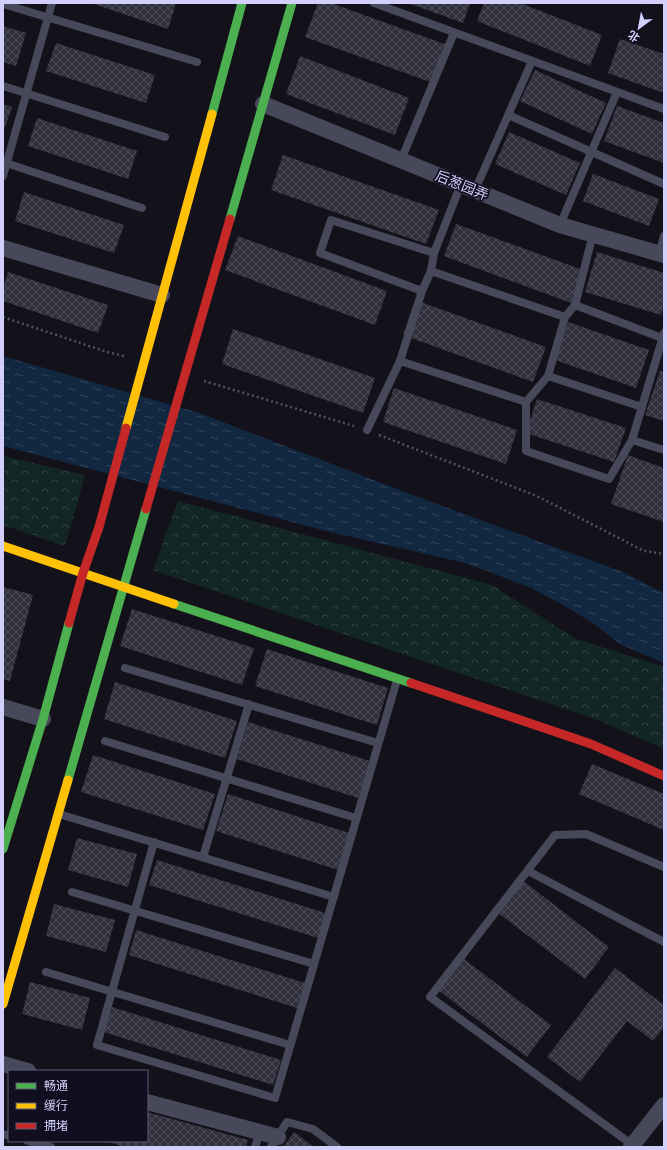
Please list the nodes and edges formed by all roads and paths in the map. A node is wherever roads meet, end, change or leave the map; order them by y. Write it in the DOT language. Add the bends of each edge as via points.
graph roads {
  1 [pos="52,3"];
  2 [pos="242,3"];
  3 [pos="292,3"];
  4 [pos="374,3"];
  5 [pos="3,4"];
  6 [pos="48,17"];
  7 [pos="454,32"];
  8 [pos="532,61"];
  9 [pos="197,62"];
  10 [pos="3,86"];
  11 [pos="617,92"];
  12 [pos="26,93"];
  13 [pos="263,104"];
  14 [pos="664,109"];
  15 [pos="508,115"];
  16 [pos="165,137"];
  17 [pos="591,153"];
  18 [pos="401,160"];
  19 [pos="5,163"];
  20 [pos="3,176"];
  21 [pos="664,184"];
  22 [pos="468,187"];
  23 [pos="142,208"];
  24 [pos="560,225"];
  25 [pos="593,234"];
  26 [pos="664,236"];
  27 [pos="3,248"];
  28 [pos="434,253"];
  29 [pos="661,254"];
  30 [pos="431,271"];
  31 [pos="422,291"];
  32 [pos="162,295"];
  33 [pos="575,304"];
  34 [pos="3,317"];
  35 [pos="565,317"];
  36 [pos="663,335"];
  37 [pos="662,350"];
  38 [pos="144,360"];
  39 [pos="400,361"];
  40 [pos="185,375"];
  41 [pos="548,376"];
  42 [pos="526,402"];
  43 [pos="642,407"];
  44 [pos="367,430"];
  45 [pos="632,440"];
  46 [pos="664,450"];
  47 [pos="3,546"];
  48 [pos="664,554"];
  49 [pos="83,573"];
  50 [pos="124,587"];
  51 [pos="125,668"];
  52 [pos="397,679"];
  53 [pos="249,704"];
  54 [pos="3,707"];
  55 [pos="43,718"];
  56 [pos="105,742"];
  57 [pos="378,743"];
  58 [pos="664,776"];
  59 [pos="226,778"];
  60 [pos="58,814"];
  61 [pos="356,818"];
  62 [pos="154,842"];
  63 [pos="3,849"];
  64 [pos="202,857"];
  65 [pos="664,867"];
  66 [pos="528,870"];
  67 [pos="72,892"];
  68 [pos="334,897"];
  69 [pos="135,911"];
  70 [pos="664,942"];
  71 [pos="314,964"];
  72 [pos="46,972"];
  73 [pos="112,992"];
  74 [pos="3,1004"];
  75 [pos="290,1045"];
  76 [pos="3,1064"];
  77 [pos="24,1070"];
  78 [pos="148,1102"];
  79 [pos="664,1105"];
  80 [pos="257,1140"];
  81 [pos="32,1142"];
  82 [pos="274,1142"];
  83 [pos="633,1146"];
  84 [pos="51,1147"];
  85 [pos="337,1147"];
  1 -- 6 [label="lane"];
  2 -- 32 [label="street"];
  3 -- 13 [label="street"];
  4 -- 7 [label="lane"];
  5 -- 6 [label="lane"];
  6 -- 9 [label="lane"];
  6 -- 12 [label="lane"];
  7 -- 8 [label="lane"];
  7 -- 18 [label="lane"];
  8 -- 11 [label="lane"];
  8 -- 15 [label="lane"];
  10 -- 12 [label="lane"];
  11 -- 14 [label="lane"];
  11 -- 17 [label="lane"];
  12 -- 16 [label="lane"];
  12 -- 19 [label="lane"];
  13 -- 18 [label="street, 后葱园弄"];
  13 -- 40 [label="street"];
  15 -- 17 [label="lane"];
  15 -- 22 [label="lane"];
  17 -- 21 [label="lane"];
  17 -- 24 [label="lane"];
  18 -- 22 [label="street, 后葱园弄"];
  19 -- 20 [label="lane"];
  19 -- 23 [label="lane"];
  22 -- 24 [label="street, 后葱园弄"];
  22 -- 28 [label="lane"];
  24 -- 25 [label="street, 后葱园弄"];
  25 -- 29 [label="street, 后葱园弄"];
  25 -- 33 [label="lane"];
  26 -- 29 [label="lane"];
  27 -- 32 [label="street"];
  28 -- 30 [label="lane"];
  28 -- 31 [label="lane" via="332,220 320,253"];
  30 -- 31 [label="lane"];
  30 -- 35 [label="lane"];
  31 -- 39 [label="lane"];
  32 -- 38 [label="street"];
  33 -- 35 [label="lane"];
  33 -- 36 [label="lane"];
  34 -- 38 [label="path" via="107,352"];
  35 -- 41 [label="lane"];
  36 -- 37 [label="lane"];
  37 -- 43 [label="lane"];
  38 -- 49 [label="street" via="99,526"];
  39 -- 42 [label="lane"];
  39 -- 44 [label="lane"];
  40 -- 44 [label="path"];
  40 -- 50 [label="street"];
  41 -- 42 [label="lane"];
  41 -- 43 [label="lane"];
  42 -- 45 [label="lane" via="526,451 609,479"];
  43 -- 45 [label="lane"];
  44 -- 48 [label="path" via="537,496 644,551"];
  45 -- 46 [label="lane"];
  47 -- 49 [label="street"];
  49 -- 50 [label="street"];
  49 -- 55 [label="street"];
  50 -- 52 [label="street"];
  50 -- 60 [label="street"];
  51 -- 53 [label="lane"];
  52 -- 57 [label="lane"];
  52 -- 58 [label="street" via="591,744"];
  53 -- 57 [label="lane"];
  53 -- 59 [label="lane"];
  54 -- 55 [label="street"];
  55 -- 63 [label="street"];
  56 -- 59 [label="lane"];
  57 -- 61 [label="lane"];
  59 -- 61 [label="lane"];
  59 -- 64 [label="lane"];
  60 -- 62 [label="lane"];
  60 -- 74 [label="street"];
  61 -- 68 [label="lane"];
  62 -- 64 [label="lane"];
  62 -- 69 [label="lane"];
  64 -- 68 [label="lane"];
  65 -- 66 [label="lane" via="586,834 579,834 556,835"];
  66 -- 70 [label="lane"];
  66 -- 83 [label="lane" via="430,997"];
  67 -- 69 [label="lane"];
  68 -- 71 [label="lane"];
  69 -- 71 [label="lane"];
  69 -- 73 [label="lane"];
  71 -- 75 [label="lane"];
  72 -- 73 [label="lane"];
  73 -- 75 [label="lane"];
  73 -- 75 [label="lane" via="97,1045 275,1098"];
  76 -- 77 [label="street"];
  78 -- 80 [label="street"];
  79 -- 83 [label="street"];
  80 -- 82 [label="street"];
  81 -- 84 [label="lane"];
  82 -- 85 [label="lane" via="288,1122 312,1129"];
}
